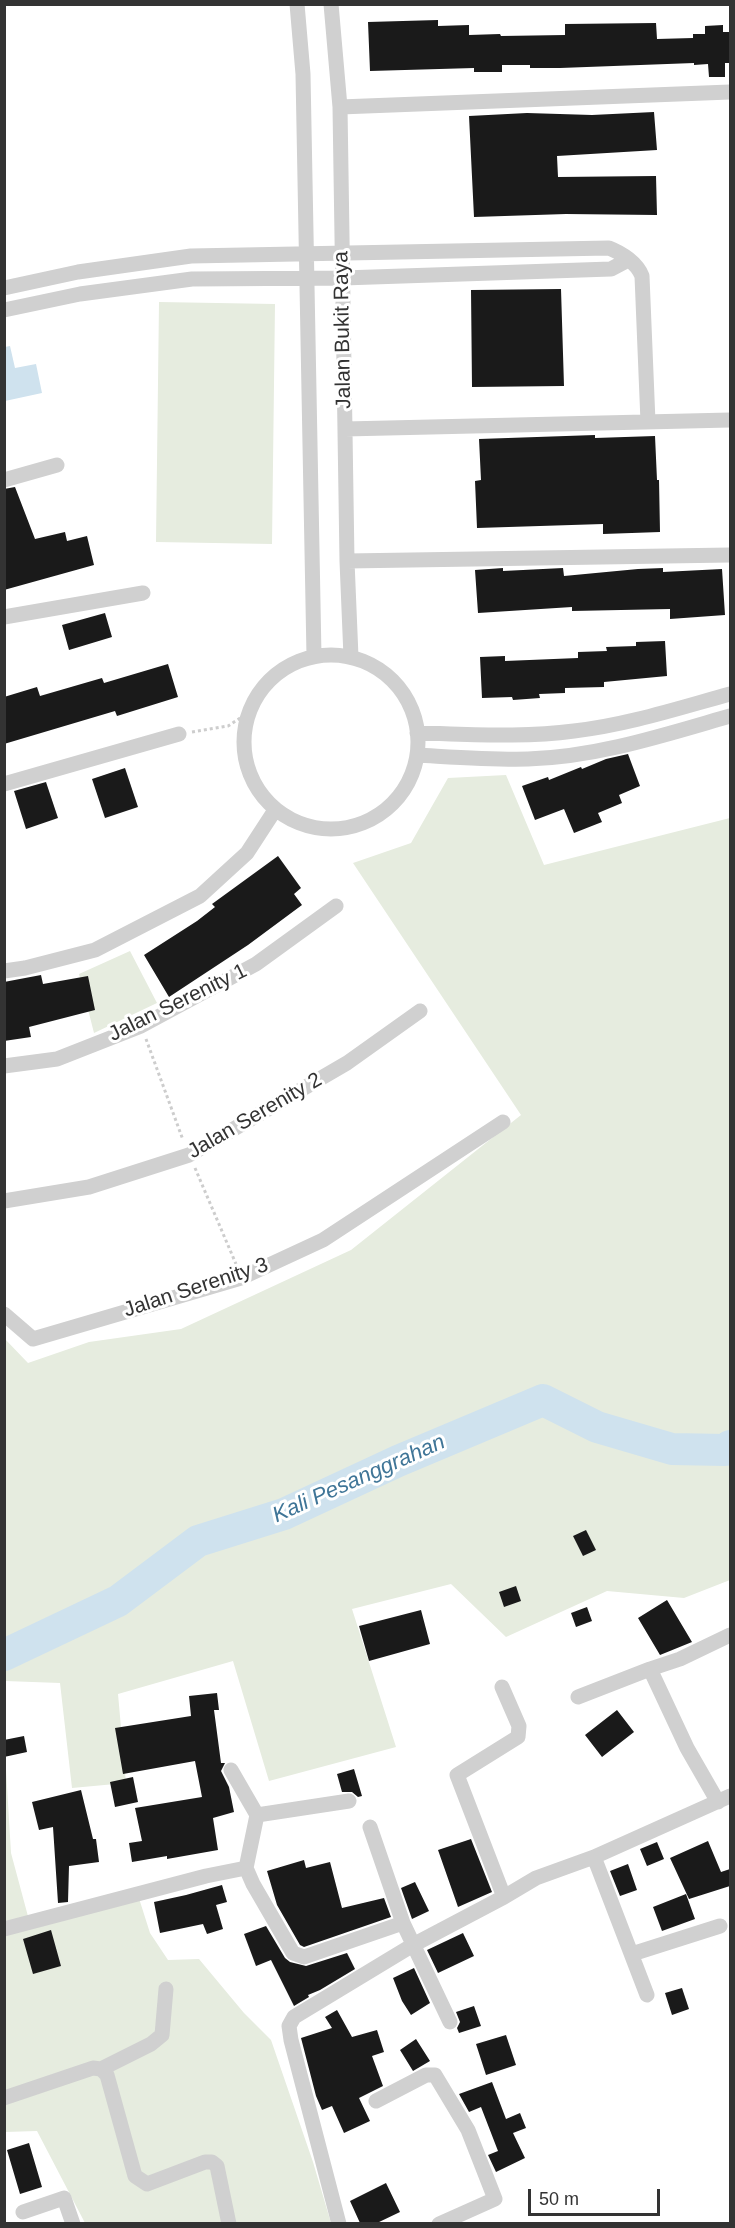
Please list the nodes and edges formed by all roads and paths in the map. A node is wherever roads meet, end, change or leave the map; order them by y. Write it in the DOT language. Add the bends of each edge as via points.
graph roads {
  1 [pos="297,4"];
  2 [pos="332,4"];
  3 [pos="730,92"];
  4 [pos="340,107"];
  5 [pos="308,252"];
  6 [pos="342,252"];
  7 [pos="628,260"];
  8 [pos="308,278"];
  9 [pos="343,278"];
  10 [pos="4,288"];
  11 [pos="4,310"];
  12 [pos="730,420"];
  13 [pos="648,422"];
  14 [pos="345,429"];
  15 [pos="57,465"];
  16 [pos="4,480"];
  17 [pos="730,555"];
  18 [pos="347,561"];
  19 [pos="143,593"];
  20 [pos="4,617"];
  21 [pos="314,656"];
  22 [pos="351,657"];
  23 [pos="730,694"];
  24 [pos="248,713"];
  25 [pos="730,716"];
  26 [pos="417,733"];
  27 [pos="179,734"];
  28 [pos="417,755"];
  29 [pos="4,784"];
  30 [pos="275,810"];
  31 [pos="336,906"];
  32 [pos="4,970"];
  33 [pos="420,1011"];
  34 [pos="4,1066"];
  35 [pos="503,1122"];
  36 [pos="4,1201"];
  37 [pos="4,1314"];
  38 [pos="730,1635"];
  39 [pos="650,1669"];
  40 [pos="502,1687"];
  41 [pos="578,1697"];
  42 [pos="231,1770"];
  43 [pos="724,1799"];
  44 [pos="350,1801"];
  45 [pos="257,1815"];
  46 [pos="370,1827"];
  47 [pos="594,1857"];
  48 [pos="246,1868"];
  49 [pos="504,1897"];
  50 [pos="403,1923"];
  51 [pos="720,1926"];
  52 [pos="4,1929"];
  53 [pos="413,1945"];
  54 [pos="632,1954"];
  55 [pos="166,1989"];
  56 [pos="647,1995"];
  57 [pos="450,2022"];
  58 [pos="101,2069"];
  59 [pos="4,2098"];
  60 [pos="376,2101"];
  61 [pos="23,2212"];
  62 [pos="73,2223"];
  63 [pos="229,2223"];
  64 [pos="339,2223"];
  65 [pos="439,2223"];
  1 -- 5 [label="street, Jalan Bukit Raya"];
  2 -- 4 [label="street, Jalan Bukit Raya"];
  3 -- 4 [label="street"];
  4 -- 6 [label="street, Jalan Bukit Raya"];
  5 -- 6 [label="street"];
  5 -- 8 [label="street, Jalan Bukit Raya"];
  5 -- 10 [label="street" via="191,256 78,272"];
  6 -- 7 [label="street" via="598,248 617,251"];
  6 -- 9 [label="street, Jalan Bukit Raya"];
  7 -- 9 [label="street" via="611,269"];
  7 -- 13 [label="street" via="639,268 644,287"];
  8 -- 9 [label="street"];
  8 -- 11 [label="street" via="192,279 80,294"];
  8 -- 21 [label="street, Jalan Bukit Raya"];
  9 -- 14 [label="street, Jalan Bukit Raya"];
  12 -- 13 [label="street"];
  13 -- 14 [label="street"];
  14 -- 18 [label="street, Jalan Bukit Raya"];
  15 -- 16 [label="street"];
  17 -- 18 [label="street"];
  18 -- 22 [label="street, Jalan Bukit Raya"];
  19 -- 20 [label="street"];
  21 -- 22 [label="street"];
  21 -- 24 [label="street" via="285,667 263,687"];
  22 -- 26 [label="street" via="376,667 396,684 410,707"];
  23 -- 26 [label="street" via="635,721 574,731 526,735"];
  24 -- 27 [label="path" via="228,726"];
  24 -- 30 [label="street" via="243,739 247,766 258,790"];
  25 -- 28 [label="street" via="639,742 578,754 528,759"];
  26 -- 28 [label="street"];
  27 -- 29 [label="street"];
  28 -- 30 [label="street" via="408,782 391,806 367,822 339,829 316,829"];
  30 -- 32 [label="street" via="247,853 200,896 95,950"];
  31 -- 34 [label="street, Jalan Serenity 1" via="256,964 141,1026 57,1059"];
  33 -- 36 [label="street, Jalan Serenity 2" via="347,1063 189,1155 89,1187"];
  35 -- 37 [label="street, Jalan Serenity 3" via="323,1240 241,1278 33,1339"];
  38 -- 39 [label="street"];
  39 -- 41 [label="street"];
  39 -- 43 [label="street" via="687,1748"];
  40 -- 49 [label="street" via="519,1726 518,1737 457,1775"];
  42 -- 45 [label="street"];
  43 -- 47 [label="street"];
  44 -- 45 [label="street"];
  45 -- 48 [label="street"];
  46 -- 50 [label="street"];
  47 -- 49 [label="street" via="536,1878"];
  47 -- 54 [label="street"];
  48 -- 50 [label="street" via="298,1957"];
  48 -- 52 [label="street"];
  49 -- 53 [label="street"];
  50 -- 53 [label="street"];
  51 -- 54 [label="street"];
  53 -- 57 [label="street"];
  53 -- 64 [label="street" via="294,2017 289,2026"];
  54 -- 56 [label="street"];
  55 -- 58 [label="street" via="162,2035"];
  58 -- 59 [label="street" via="93,2068"];
  58 -- 63 [label="street" via="107,2075 135,2176 147,2184 205,2162 212,2163 217,2166"];
  60 -- 65 [label="street" via="426,2075 435,2075 468,2130 495,2199"];
  61 -- 62 [label="street" via="64,2198"];
}
